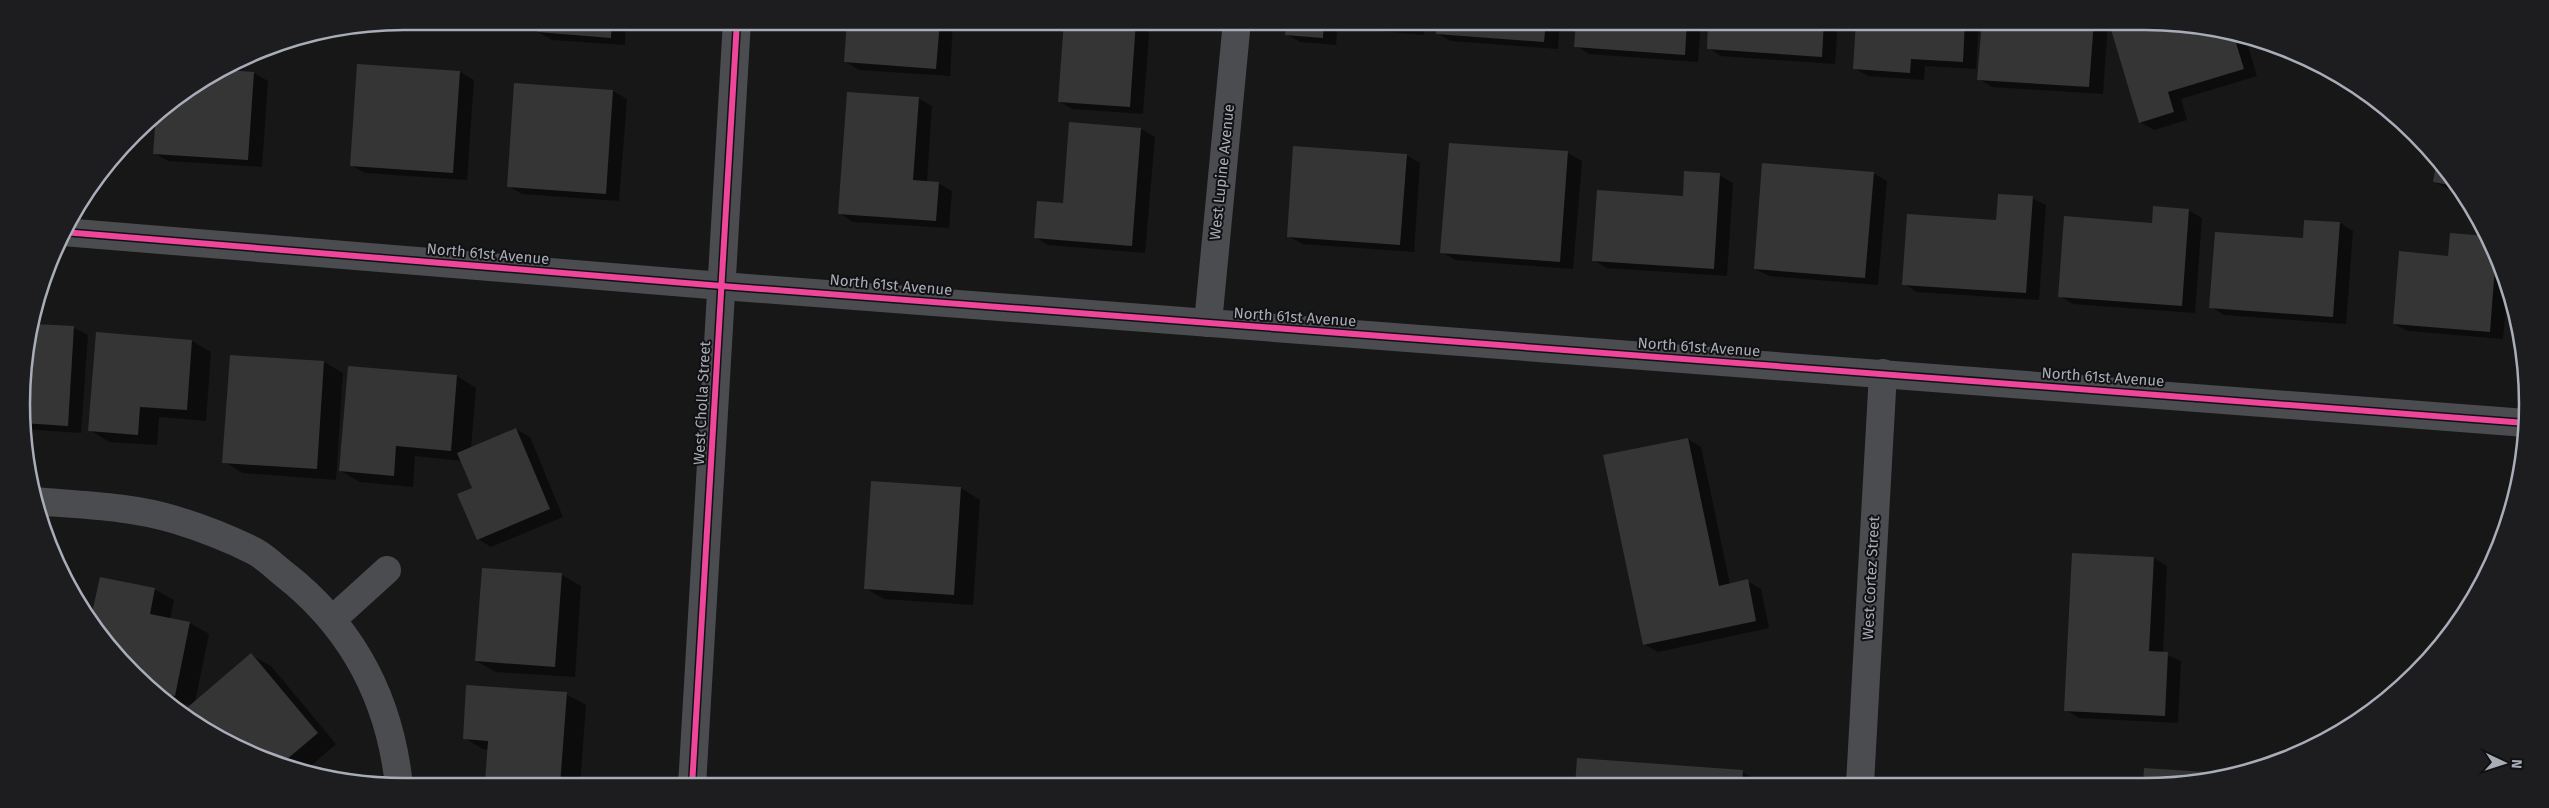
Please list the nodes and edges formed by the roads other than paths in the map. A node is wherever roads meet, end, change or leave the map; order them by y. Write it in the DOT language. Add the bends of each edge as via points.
graph roads {
  1 [pos="736,30"];
  2 [pos="1236,30"];
  3 [pos="72,233"];
  4 [pos="722,286"];
  5 [pos="1208,323"];
  6 [pos="1883,373"];
  7 [pos="2518,422"];
  8 [pos="43,502"];
  9 [pos="387,570"];
  10 [pos="333,619"];
  11 [pos="398,778"];
  12 [pos="692,778"];
  13 [pos="1860,778"];
  1 -- 4 [label="street, West Cholla Street"];
  2 -- 5 [label="street, West Lupine Avenue"];
  3 -- 4 [label="street, North 61st Avenue"];
  4 -- 5 [label="street, North 61st Avenue"];
  4 -- 12 [label="street, West Cholla Street"];
  5 -- 6 [label="street, North 61st Avenue"];
  6 -- 7 [label="street, North 61st Avenue"];
  6 -- 13 [label="street, West Cortez Street"];
  8 -- 10 [label="street" via="115,508 176,520 255,551 298,584"];
  9 -- 10 [label="street"];
  10 -- 11 [label="street" via="359,656 378,693 396,758"];
}
